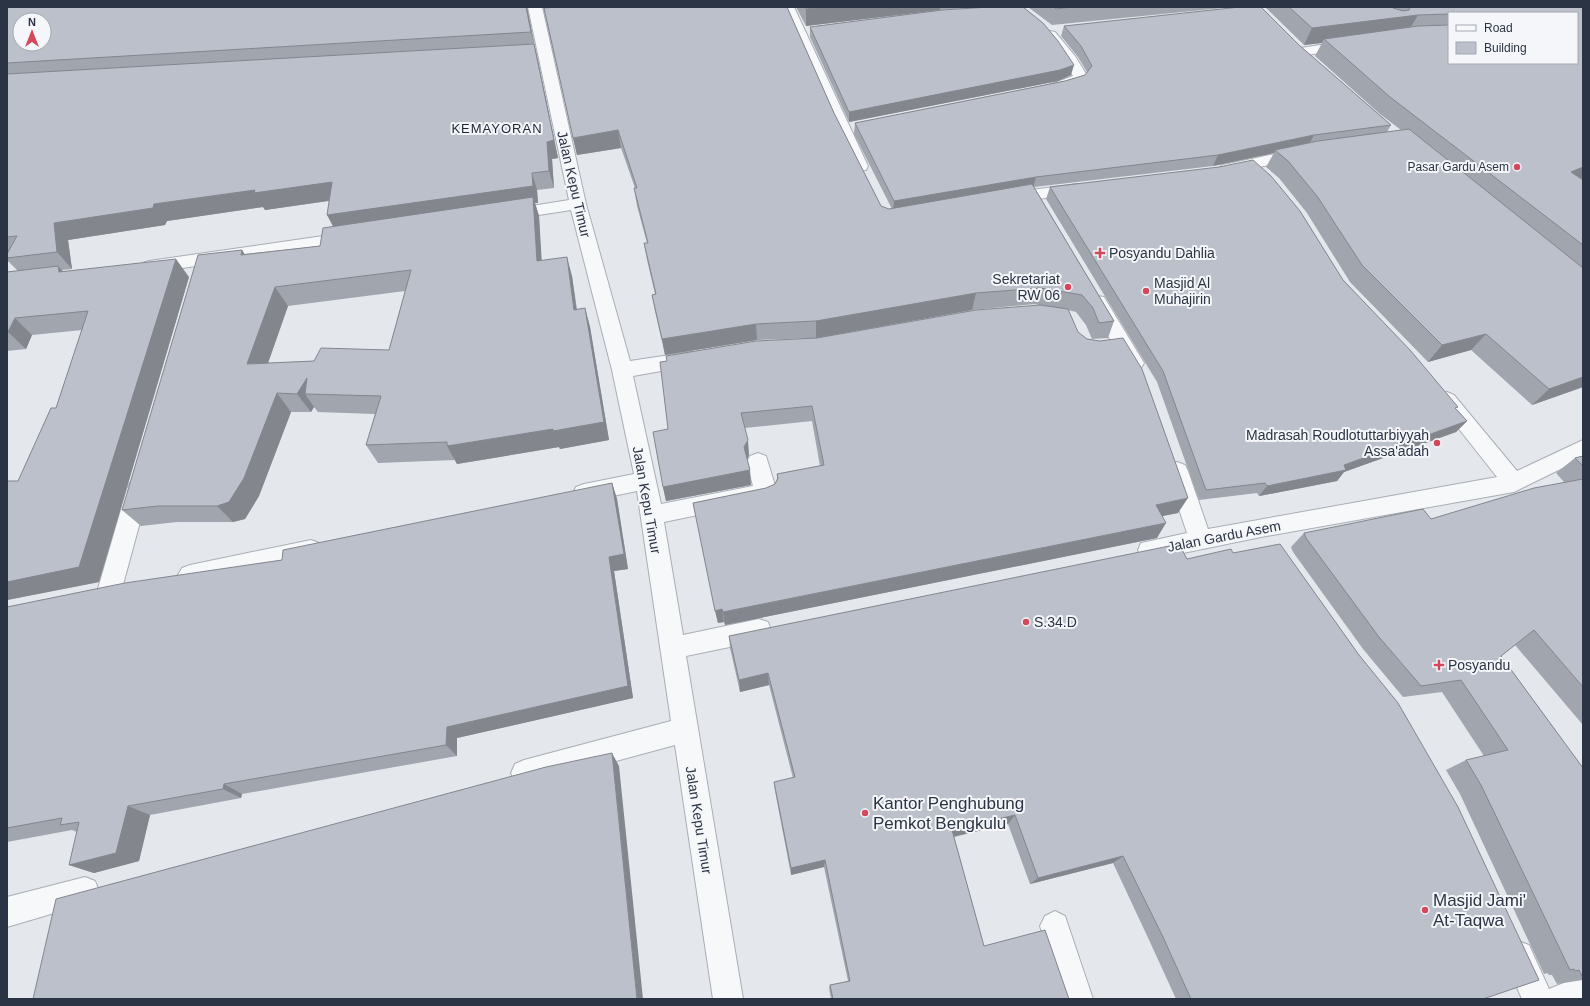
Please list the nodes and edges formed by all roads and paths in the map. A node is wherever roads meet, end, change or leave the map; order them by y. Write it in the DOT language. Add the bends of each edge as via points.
graph roads {
  1 [pos="787,7"];
  2 [pos="542,16"];
  3 [pos="1063,30"];
  4 [pos="816,31"];
  5 [pos="800,33"];
  6 [pos="1361,43"];
  7 [pos="1317,67"];
  8 [pos="1038,91"];
  9 [pos="858,127"];
  10 [pos="843,130"];
  11 [pos="1316,151"];
  12 [pos="1252,165"];
  13 [pos="1213,172"];
  14 [pos="866,178"];
  15 [pos="1268,178"];
  16 [pos="1096,186"];
  17 [pos="1032,194"];
  18 [pos="994,201"];
  19 [pos="578,204"];
  20 [pos="1045,215"];
  21 [pos="494,217"];
  22 [pos="369,235"];
  23 [pos="205,259"];
  24 [pos="136,269"];
  25 [pos="200,277"];
  26 [pos="1090,290"];
  27 [pos="1122,344"];
  28 [pos="1101,347"];
  29 [pos="709,356"];
  30 [pos="622,370"];
  31 [pos="1142,376"];
  32 [pos="1433,384"];
  33 [pos="1583,448"];
  34 [pos="1172,457"];
  35 [pos="758,462"];
  36 [pos="144,472"];
  37 [pos="646,480"];
  38 [pos="1514,483"];
  39 [pos="565,497"];
  40 [pos="651,515"];
  41 [pos="1201,540"];
  42 [pos="333,545"];
  43 [pos="1131,554"];
  44 [pos="171,579"];
  45 [pos="132,587"];
  46 [pos="109,592"];
  47 [pos="85,597"];
  48 [pos="781,626"];
  49 [pos="672,648"];
  50 [pos="684,730"];
  51 [pos="501,779"];
  52 [pos="107,885"];
  53 [pos="7,912"];
  54 [pos="1055,926"];
  55 [pos="1509,937"];
  56 [pos="1583,990"];
  57 [pos="728,999"];
  58 [pos="1078,999"];
  59 [pos="1538,999"];
  60 [pos="1560,999"];
  1 -- 5 [label="street"];
  2 -- 19 [label="street, Jalan Kepu Timur" via="536,54"];
  3 -- 8 [label="street" via="1045,29 1070,59 1080,77 1062,86"];
  4 -- 5 [label="street"];
  5 -- 10 [label="street"];
  6 -- 7 [label="street" via="1295,47"];
  9 -- 10 [label="street"];
  10 -- 14 [label="street"];
  11 -- 12 [label="street"];
  12 -- 13 [label="street"];
  12 -- 15 [label="street"];
  16 -- 17 [label="street"];
  17 -- 18 [label="street"];
  17 -- 20 [label="street"];
  19 -- 21 [label="street"];
  19 -- 30 [label="street, Jalan Kepu Timur"];
  22 -- 23 [label="street"];
  23 -- 24 [label="street"];
  23 -- 25 [label="street"];
  26 -- 27 [label="street"];
  27 -- 28 [label="street"];
  27 -- 31 [label="street"];
  29 -- 30 [label="street"];
  30 -- 37 [label="street, Jalan Kepu Timur"];
  32 -- 38 [label="street"];
  33 -- 38 [label="street, Jalan Gardu Asem"];
  34 -- 41 [label="street"];
  35 -- 40 [label="street" via="766,492"];
  36 -- 46 [label="street"];
  37 -- 39 [label="street"];
  37 -- 40 [label="street, Jalan Kepu Timur"];
  38 -- 41 [label="street, Jalan Gardu Asem" via="1268,537"];
  40 -- 49 [label="street, Jalan Kepu Timur"];
  41 -- 43 [label="street, Jalan Gardu Asem"];
  42 -- 44 [label="street"];
  45 -- 46 [label="street"];
  46 -- 47 [label="street"];
  48 -- 49 [label="street"];
  49 -- 50 [label="street, Jalan Kepu Timur"];
  50 -- 51 [label="street"];
  50 -- 57 [label="street, Jalan Kepu Timur"];
  52 -- 53 [label="street"];
  54 -- 58 [label="street"];
  55 -- 59 [label="street"];
  56 -- 60 [label="street"];
}
